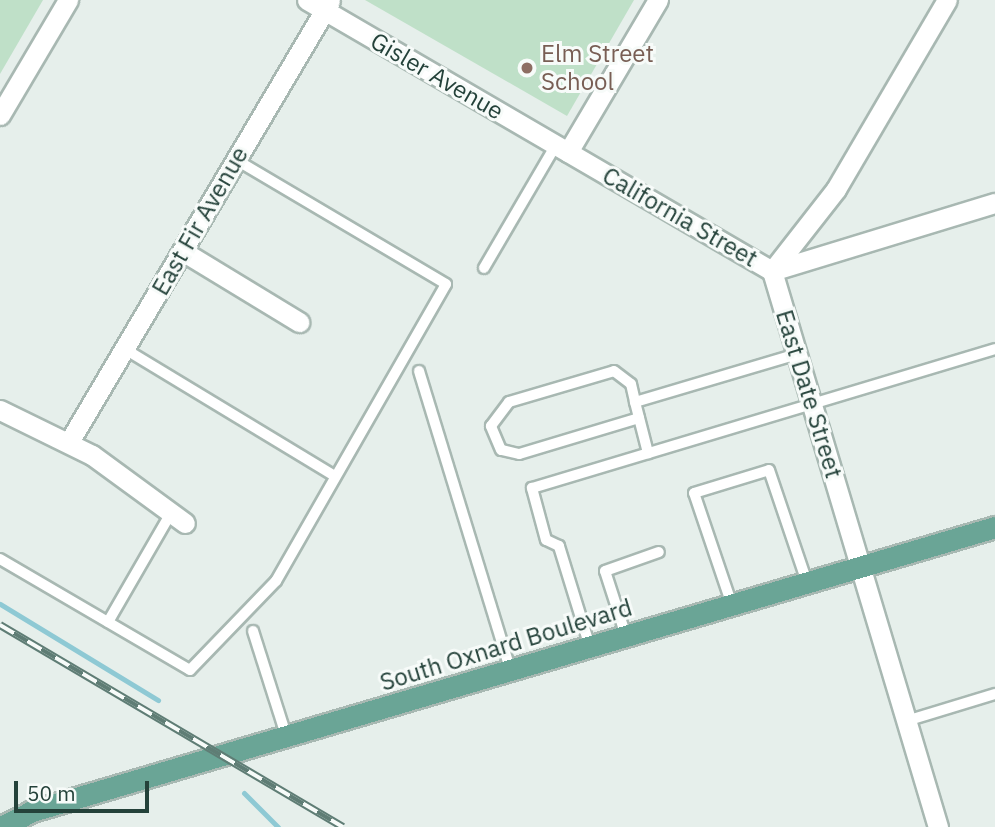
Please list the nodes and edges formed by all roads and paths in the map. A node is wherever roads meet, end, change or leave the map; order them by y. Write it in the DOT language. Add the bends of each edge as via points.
graph roads {
  1 [pos="68,0"];
  2 [pos="307,0"];
  3 [pos="658,0"];
  4 [pos="947,0"];
  5 [pos="328,5"];
  6 [pos="0,115"];
  7 [pos="562,149"];
  8 [pos="236,160"];
  9 [pos="995,203"];
  10 [pos="184,252"];
  11 [pos="484,268"];
  12 [pos="772,271"];
  13 [pos="299,322"];
  14 [pos="125,349"];
  15 [pos="995,349"];
  16 [pos="797,354"];
  17 [pos="419,371"];
  18 [pos="635,402"];
  19 [pos="812,404"];
  20 [pos="0,410"];
  21 [pos="639,418"];
  22 [pos="69,442"];
  23 [pos="648,453"];
  24 [pos="335,476"];
  25 [pos="178,517"];
  26 [pos="995,527"];
  27 [pos="660,552"];
  28 [pos="0,559"];
  29 [pos="860,567"];
  30 [pos="807,583"];
  31 [pos="732,606"];
  32 [pos="108,622"];
  33 [pos="253,631"];
  34 [pos="626,637"];
  35 [pos="590,648"];
  36 [pos="511,671"];
  37 [pos="995,694"];
  38 [pos="906,721"];
  39 [pos="287,738"];
  40 [pos="32,811"];
  41 [pos="0,814"];
  42 [pos="1,827"];
  43 [pos="937,827"];
  1 -- 6 [label="street"];
  2 -- 5 [label="street, Gisler Avenue"];
  3 -- 7 [label="street"];
  4 -- 12 [label="street" via="836,189"];
  5 -- 7 [label="street, Gisler Avenue"];
  5 -- 8 [label="street, East Fir Avenue"];
  7 -- 11 [label="lane"];
  7 -- 12 [label="street, California Street"];
  8 -- 10 [label="street, East Fir Avenue"];
  8 -- 24 [label="lane" via="446,284"];
  9 -- 12 [label="street, California Street"];
  10 -- 13 [label="street"];
  10 -- 14 [label="street, East Fir Avenue"];
  12 -- 16 [label="street, East Date Street"];
  14 -- 22 [label="street, East Fir Avenue"];
  14 -- 24 [label="lane"];
  15 -- 19 [label="lane"];
  16 -- 18 [label="lane"];
  16 -- 19 [label="street, East Date Street"];
  17 -- 36 [label="lane"];
  18 -- 21 [label="lane"];
  18 -- 21 [label="lane" via="626,377 614,371 509,402 491,426 502,450 519,454"];
  19 -- 23 [label="lane"];
  19 -- 29 [label="street, East Date Street"];
  20 -- 22 [label="street"];
  21 -- 23 [label="lane"];
  22 -- 25 [label="street"];
  23 -- 35 [label="lane" via="532,488 545,540 559,546"];
  24 -- 32 [label="lane" via="276,581 190,670"];
  25 -- 32 [label="lane"];
  26 -- 29 [label="main road, South Oxnard Boulevard"];
  27 -- 34 [label="lane" via="605,571"];
  28 -- 32 [label="lane"];
  29 -- 30 [label="main road, South Oxnard Boulevard"];
  29 -- 38 [label="street, East Date Street"];
  30 -- 31 [label="main road, South Oxnard Boulevard"];
  30 -- 31 [label="lane" via="769,470 694,493"];
  31 -- 34 [label="main road, South Oxnard Boulevard"];
  33 -- 39 [label="lane"];
  34 -- 35 [label="main road, South Oxnard Boulevard"];
  35 -- 36 [label="main road, South Oxnard Boulevard"];
  36 -- 39 [label="main road, South Oxnard Boulevard"];
  37 -- 38 [label="lane"];
  38 -- 43 [label="street, East Date Street"];
  39 -- 40 [label="main road, South Oxnard Boulevard"];
  40 -- 41 [label="main road, South Oxnard Boulevard"];
  40 -- 42 [label="main road, South Oxnard Boulevard"];
}
